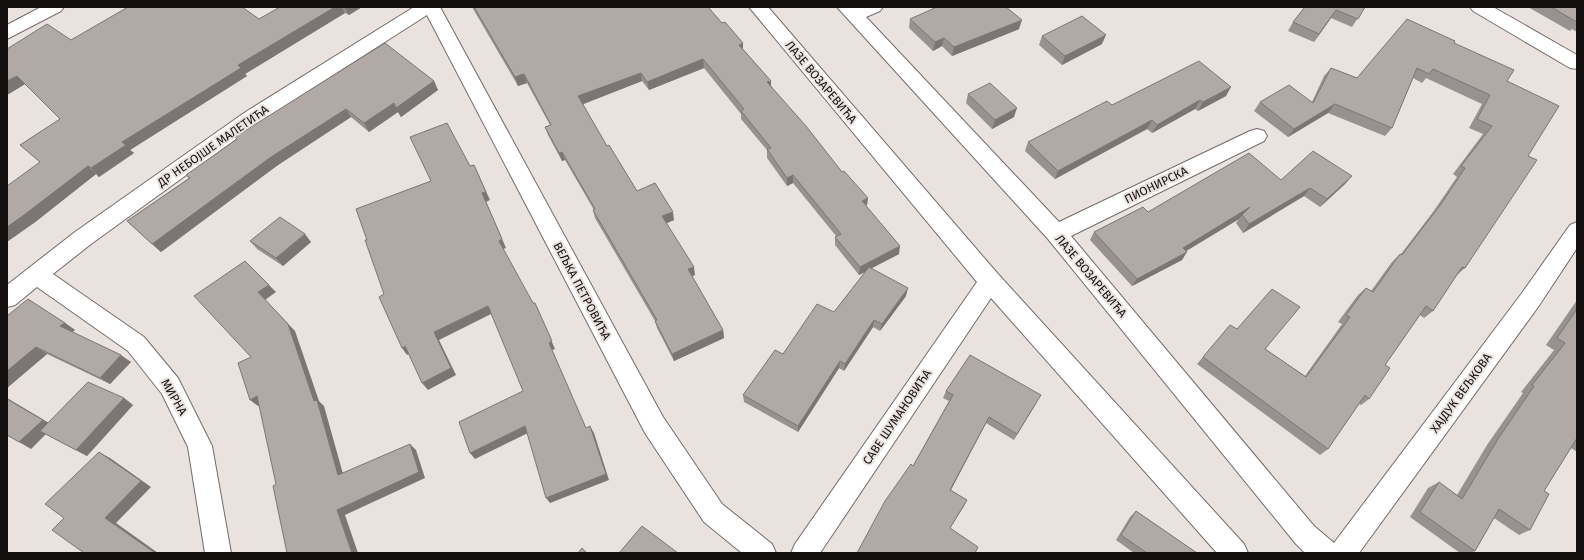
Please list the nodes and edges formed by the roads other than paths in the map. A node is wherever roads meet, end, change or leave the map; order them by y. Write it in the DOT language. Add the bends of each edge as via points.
graph roads {
  1 [pos="55,7"];
  2 [pos="427,7"];
  3 [pos="431,7"];
  4 [pos="758,7"];
  5 [pos="874,7"];
  6 [pos="1479,7"];
  7 [pos="850,11"];
  8 [pos="7,33"];
  9 [pos="1577,63"];
  10 [pos="1257,136"];
  11 [pos="1577,231"];
  12 [pos="1056,233"];
  13 [pos="36,274"];
  14 [pos="990,281"];
  15 [pos="7,298"];
  16 [pos="218,553"];
  17 [pos="763,553"];
  18 [pos="804,553"];
  19 [pos="1235,553"];
  20 [pos="1325,553"];
  21 [pos="1343,553"];
  1 -- 8 [label="street"];
  2 -- 13 [label="street, ДР НЕБОЈШЕ МАЛЕТИЋА" via="251,118"];
  3 -- 17 [label="street, ВЕЉКА ПЕТРОВИЋА" via="654,425 713,513"];
  4 -- 14 [label="street, ЛАЗЕ ВОЗАРЕВИЋА"];
  5 -- 7 [label="street"];
  6 -- 9 [label="street"];
  7 -- 12 [label="street, ЛАЗЕ ВОЗАРЕВИЋА"];
  10 -- 12 [label="street, ПИОНИРСКА"];
  11 -- 21 [label="street, ХАЈДУК ВЕЉКОВА" via="1530,300"];
  12 -- 20 [label="street, ЛАЗЕ ВОЗАРЕВИЋА" via="1305,535"];
  13 -- 15 [label="street, ДР НЕБОЈШЕ МАЛЕТИЋА"];
  13 -- 16 [label="street, МИРНА" via="136,344 170,386 200,446"];
  14 -- 18 [label="street, САВЕ ШУМАНОВИЋА"];
  14 -- 19 [label="street, ЛАЗЕ ВОЗАРЕВИЋА"];
}
